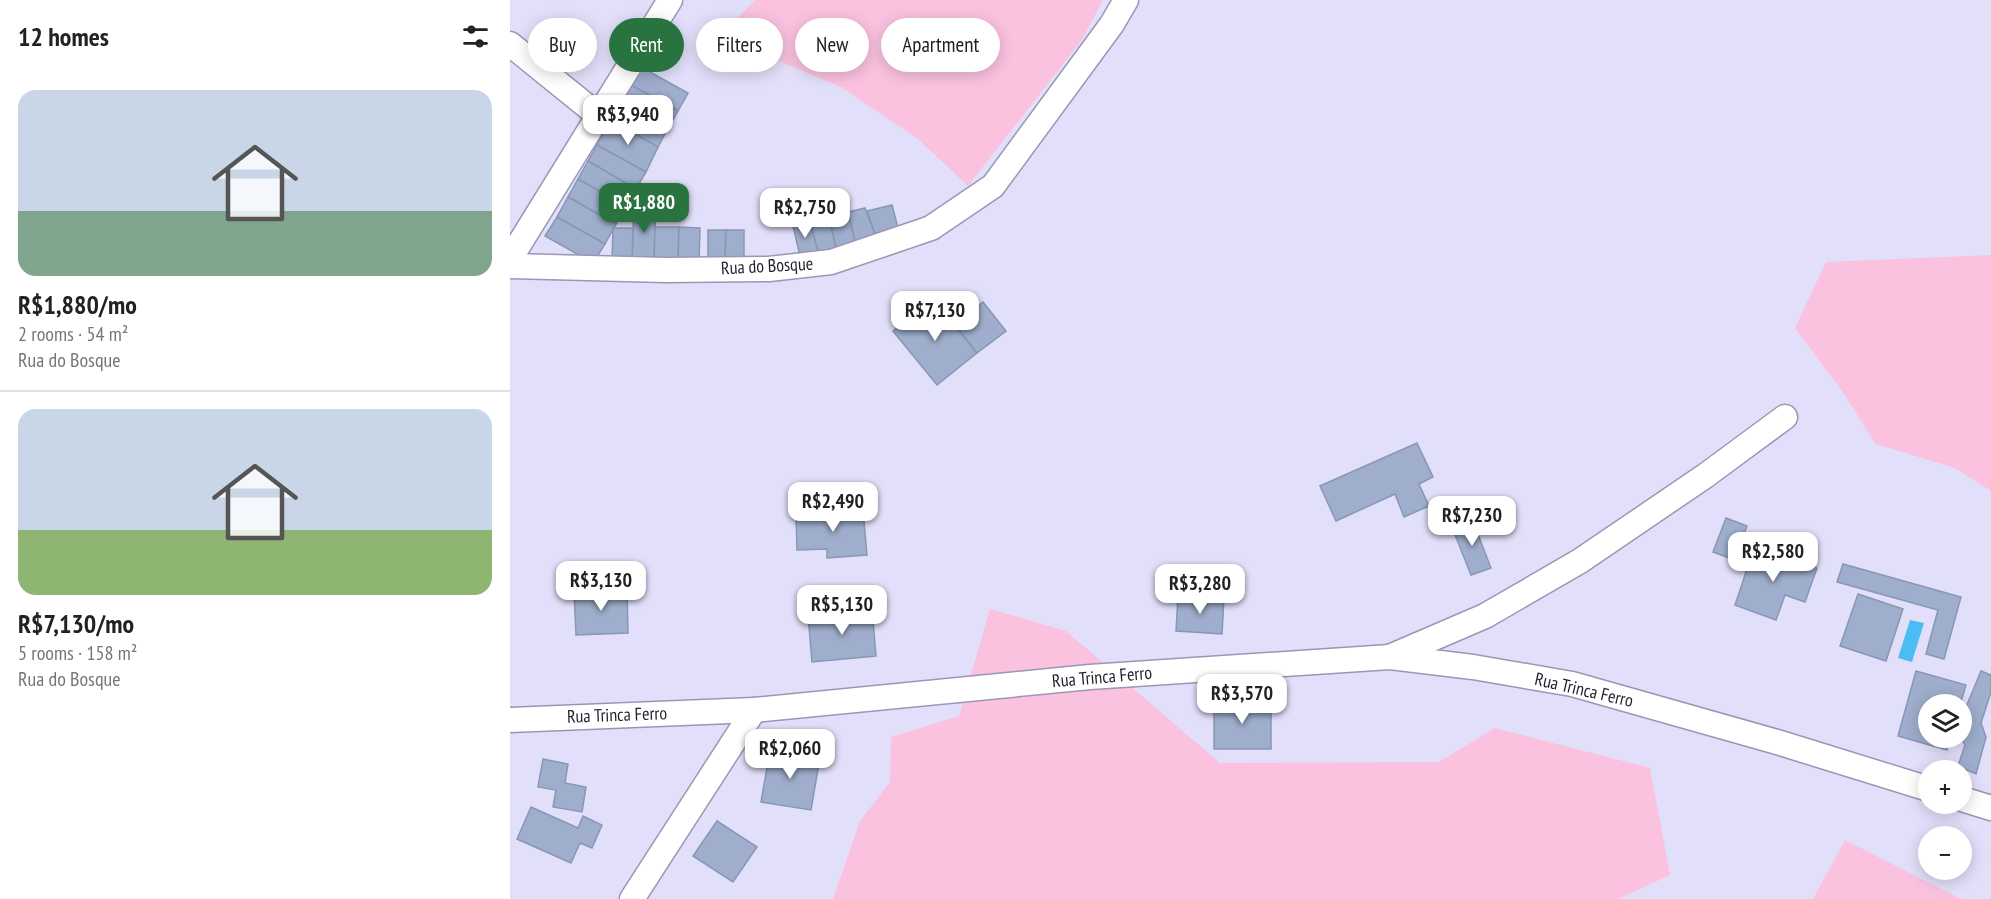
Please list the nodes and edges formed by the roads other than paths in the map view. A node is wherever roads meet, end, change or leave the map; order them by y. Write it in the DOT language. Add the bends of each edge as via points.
graph roads {
  1 [pos="670,0"];
  2 [pos="1126,0"];
  3 [pos="510,44"];
  4 [pos="598,116"];
  5 [pos="510,259"];
  6 [pos="510,266"];
  7 [pos="1785,417"];
  8 [pos="1390,657"];
  9 [pos="754,710"];
  10 [pos="510,720"];
  11 [pos="1918,786"];
  12 [pos="1972,802"];
  13 [pos="1991,808"];
  14 [pos="632,899"];
  1 -- 4 [label="street"];
  2 -- 6 [label="street, Rua do Bosque" via="993,186 931,228 831,262 769,270"];
  3 -- 4 [label="street"];
  4 -- 5 [label="street"];
  7 -- 8 [label="street" via="1580,561 1485,616"];
  8 -- 9 [label="street, Rua Trinca Ferro" via="1090,677"];
  8 -- 11 [label="street, Rua Trinca Ferro" via="1572,684"];
  9 -- 10 [label="street, Rua Trinca Ferro"];
  9 -- 14 [label="street"];
  12 -- 13 [label="street"];
}
